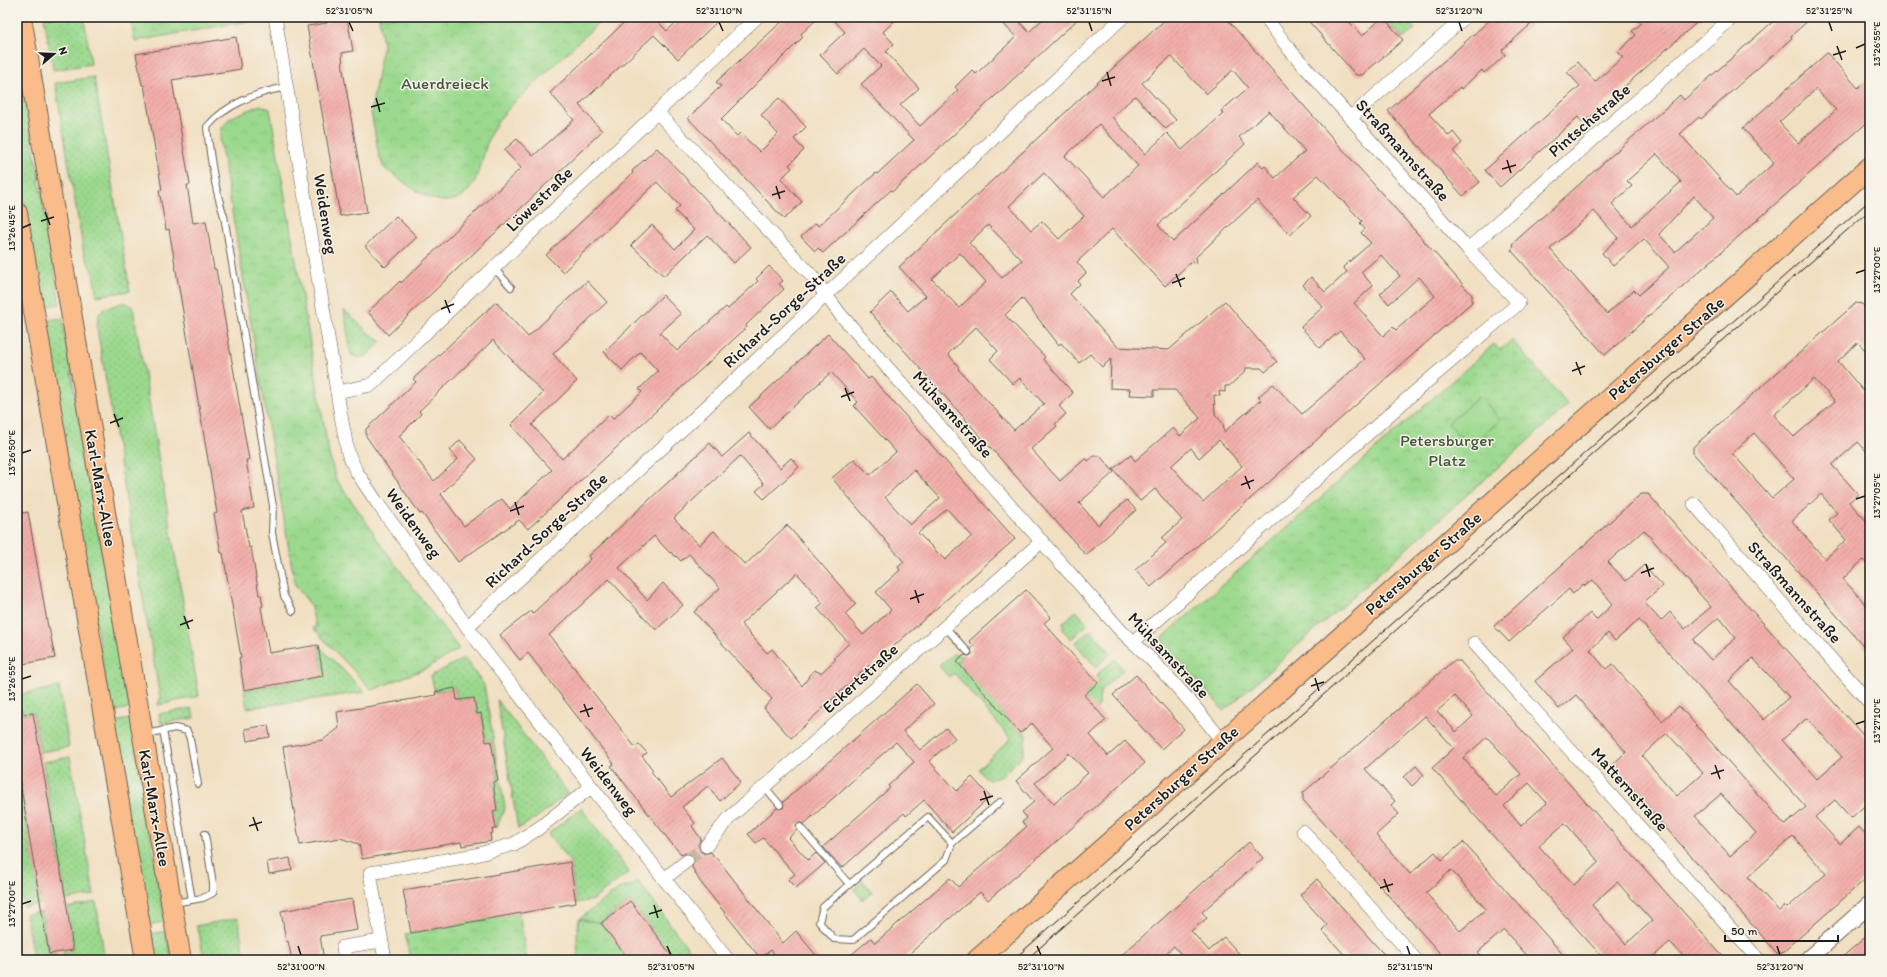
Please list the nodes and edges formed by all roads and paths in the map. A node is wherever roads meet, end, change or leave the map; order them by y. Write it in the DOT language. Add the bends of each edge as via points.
graph roads {
  1 [pos="21,17"];
  2 [pos="275,17"];
  3 [pos="757,17"];
  4 [pos="1123,17"];
  5 [pos="1265,17"];
  6 [pos="1465,17"];
  7 [pos="1733,17"];
  8 [pos="286,87"];
  9 [pos="657,112"];
  10 [pos="1350,118"];
  11 [pos="1870,167"];
  12 [pos="17,213"];
  13 [pos="1468,249"];
  14 [pos="493,267"];
  15 [pos="511,287"];
  16 [pos="826,296"];
  17 [pos="337,392"];
  18 [pos="1694,504"];
  19 [pos="1042,541"];
  20 [pos="293,611"];
  21 [pos="467,626"];
  22 [pos="945,627"];
  23 [pos="1133,642"];
  24 [pos="1474,642"];
  25 [pos="968,652"];
  26 [pos="1870,703"];
  27 [pos="163,730"];
  28 [pos="143,734"];
  29 [pos="1222,741"];
  30 [pos="198,784"];
  31 [pos="591,787"];
  32 [pos="765,787"];
  33 [pos="1000,802"];
  34 [pos="780,805"];
  35 [pos="800,828"];
  36 [pos="1303,832"];
  37 [pos="205,834"];
  38 [pos="952,843"];
  39 [pos="706,846"];
  40 [pos="687,861"];
  41 [pos="664,879"];
  42 [pos="849,884"];
  43 [pos="192,900"];
  44 [pos="171,904"];
  45 [pos="1870,904"];
  46 [pos="381,941"];
  47 [pos="146,960"];
  48 [pos="181,960"];
  49 [pos="345,960"];
  50 [pos="384,960"];
  51 [pos="728,960"];
  52 [pos="977,960"];
  53 [pos="1416,960"];
  54 [pos="1759,960"];
  55 [pos="1807,960"];
  1 -- 28 [label="main road, Karl-Marx-Allee"];
  2 -- 8 [label="street, Weidenweg"];
  3 -- 9 [label="street, Löwestraße"];
  4 -- 16 [label="street, Richard-Sorge-Straße"];
  5 -- 10 [label="street, Straßmannstraße" via="1290,50"];
  6 -- 10 [label="street"];
  7 -- 13 [label="street, Pintschstraße"];
  8 -- 17 [label="street, Weidenweg"];
  8 -- 20 [label="lane" via="266,90 240,102 215,117 207,127 212,168 224,216 273,506 272,533 284,596"];
  9 -- 14 [label="street, Löwestraße"];
  9 -- 16 [label="street, Mühsamstraße" via="812,276"];
  10 -- 13 [label="street, Straßmannstraße"];
  11 -- 29 [label="main road, Petersburger Straße"];
  12 -- 47 [label="main road, Karl-Marx-Allee"];
  13 -- 23 [label="street, Straßmannstraße" via="1519,303"];
  14 -- 15 [label="lane"];
  14 -- 17 [label="street, Löwestraße" via="370,384"];
  16 -- 19 [label="street, Mühsamstraße"];
  16 -- 21 [label="street, Richard-Sorge-Straße"];
  17 -- 21 [label="street, Weidenweg" via="348,453 356,470"];
  18 -- 26 [label="street, Straßmannstraße"];
  19 -- 22 [label="street, Eckertstraße"];
  19 -- 23 [label="street, Mühsamstraße"];
  21 -- 31 [label="street, Weidenweg"];
  22 -- 25 [label="lane"];
  22 -- 32 [label="street, Eckertstraße"];
  23 -- 29 [label="street, Mühsamstraße" via="1206,720"];
  24 -- 54 [label="street, Matternstraße"];
  27 -- 28 [label="lane"];
  27 -- 30 [label="lane" via="180,728 187,731"];
  27 -- 43 [label="lane"];
  28 -- 44 [label="main road, Karl-Marx-Allee"];
  29 -- 52 [label="main road, Petersburger Straße"];
  31 -- 41 [label="street, Weidenweg"];
  31 -- 46 [label="street" via="539,828 514,844 476,855 370,873"];
  32 -- 34 [label="lane"];
  32 -- 39 [label="street, Eckertstraße" via="726,823"];
  33 -- 38 [label="lane"];
  35 -- 42 [label="lane"];
  36 -- 53 [label="street"];
  37 -- 43 [label="lane" via="213,893"];
  38 -- 42 [label="lane" via="928,817"];
  38 -- 42 [label="lane" via="946,860 853,940 834,939 819,922 823,907"];
  40 -- 41 [label="street"];
  41 -- 51 [label="street, Weidenweg"];
  43 -- 44 [label="lane"];
  44 -- 48 [label="main road, Karl-Marx-Allee"];
  45 -- 55 [label="street"];
  46 -- 49 [label="street" via="343,948"];
  46 -- 50 [label="street"];
}
